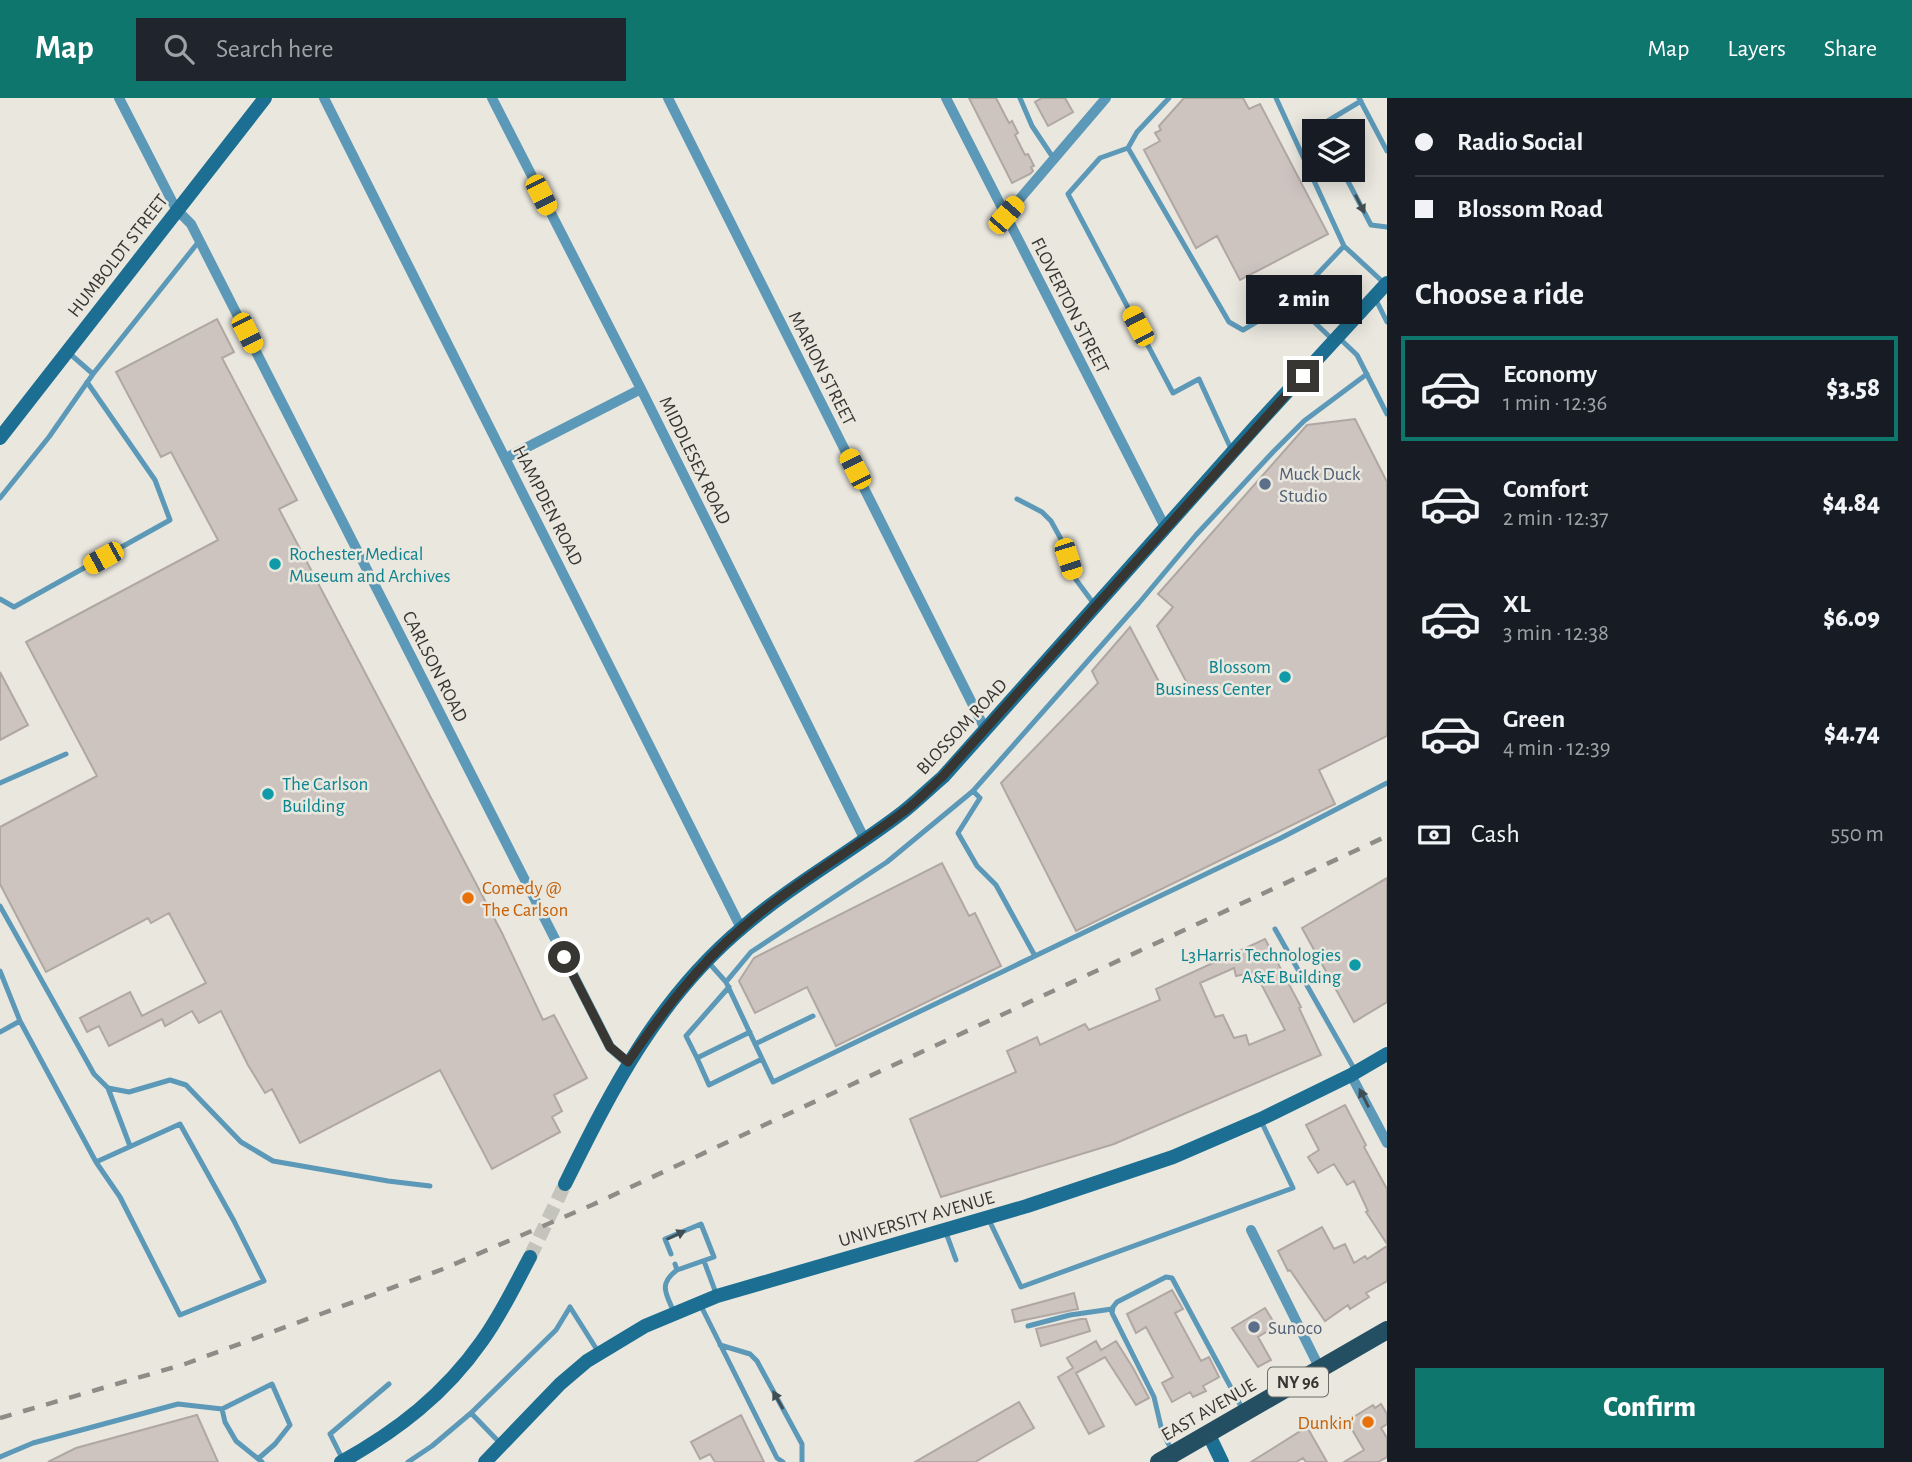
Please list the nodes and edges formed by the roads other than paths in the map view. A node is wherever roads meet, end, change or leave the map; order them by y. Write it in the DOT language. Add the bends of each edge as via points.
graph roads {
  1 [pos="119,98"];
  2 [pos="265,98"];
  3 [pos="324,98"];
  4 [pos="492,98"];
  5 [pos="668,98"];
  6 [pos="946,98"];
  7 [pos="1020,98"];
  8 [pos="1106,98"];
  9 [pos="1168,98"];
  10 [pos="1276,98"];
  11 [pos="1360,100"];
  12 [pos="1331,119"];
  13 [pos="1128,148"];
  14 [pos="1387,151"];
  15 [pos="1054,159"];
  16 [pos="1348,182"];
  17 [pos="176,209"];
  18 [pos="1006,215"];
  19 [pos="1387,227"];
  20 [pos="200,240"];
  21 [pos="1344,246"];
  22 [pos="1386,284"];
  23 [pos="1374,297"];
  24 [pos="1292,301"];
  25 [pos="1387,322"];
  26 [pos="1336,339"];
  27 [pos="67,351"];
  28 [pos="93,374"];
  29 [pos="1367,374"];
  30 [pos="87,382"];
  31 [pos="640,389"];
  32 [pos="1387,414"];
  33 [pos="0,438"];
  34 [pos="1233,453"];
  35 [pos="506,458"];
  36 [pos="0,498"];
  37 [pos="1017,499"];
  38 [pos="1166,529"];
  39 [pos="0,599"];
  40 [pos="1096,606"];
  41 [pos="985,729"];
  42 [pos="66,754"];
  43 [pos="0,783"];
  44 [pos="1387,783"];
  45 [pos="973,791"];
  46 [pos="865,840"];
  47 [pos="0,906"];
  48 [pos="741,928"];
  49 [pos="1275,929"];
  50 [pos="1035,956"];
  51 [pos="707,961"];
  52 [pos="0,971"];
  53 [pos="727,985"];
  54 [pos="813,1016"];
  55 [pos="20,1021"];
  56 [pos="0,1032"];
  57 [pos="750,1032"];
  58 [pos="755,1044"];
  59 [pos="1387,1054"];
  60 [pos="697,1058"];
  61 [pos="762,1059"];
  62 [pos="628,1062"];
  63 [pos="1354,1073"];
  64 [pos="108,1088"];
  65 [pos="1261,1119"];
  66 [pos="1387,1143"];
  67 [pos="130,1146"];
  68 [pos="96,1162"];
  69 [pos="565,1184"];
  70 [pos="430,1186"];
  71 [pos="988,1218"];
  72 [pos="945,1230"];
  73 [pos="1251,1230"];
  74 [pos="671,1254"];
  75 [pos="530,1257"];
  76 [pos="956,1260"];
  77 [pos="704,1261"];
  78 [pos="717,1296"];
  79 [pos="699,1303"];
  80 [pos="1112,1309"];
  81 [pos="674,1313"];
  82 [pos="1028,1326"];
  83 [pos="1387,1330"];
  84 [pos="720,1345"];
  85 [pos="599,1353"];
  86 [pos="1320,1368"];
  87 [pos="389,1384"];
  88 [pos="222,1409"];
  89 [pos="471,1413"];
  90 [pos="1244,1413"];
  91 [pos="1208,1433"];
  92 [pos="502,1445"];
  93 [pos="0,1457"];
  94 [pos="1166,1458"];
  95 [pos="261,1460"];
  96 [pos="342,1461"];
  97 [pos="408,1462"];
  98 [pos="485,1462"];
  99 [pos="783,1462"];
  100 [pos="802,1462"];
  101 [pos="1222,1462"];
  1 -- 17 [label="street, CARLSON ROAD"];
  2 -- 17 [label="street, HUMBOLDT STREET"];
  3 -- 35 [label="street, HAMPDEN ROAD"];
  4 -- 31 [label="street, MIDDLESEX ROAD"];
  5 -- 41 [label="street, MARION STREET"];
  6 -- 18 [label="street, FLOVERTON STREET"];
  7 -- 15 [label="lane"];
  8 -- 15 [label="street"];
  9 -- 13 [label="lane"];
  10 -- 21 [label="lane"];
  11 -- 12 [label="lane"];
  11 -- 14 [label="lane"];
  13 -- 24 [label="lane" via="1228,322 1243,330"];
  13 -- 34 [label="lane" via="1100,158 1068,194 1173,393 1199,379"];
  15 -- 18 [label="street"];
  16 -- 19 [label="lane, one-way" via="1371,225"];
  17 -- 20 [label="street, CARLSON ROAD"];
  17 -- 27 [label="street, HUMBOLDT STREET"];
  18 -- 38 [label="street, FLOVERTON STREET"];
  20 -- 28 [label="lane"];
  20 -- 62 [label="street, CARLSON ROAD" via="610,1047"];
  21 -- 22 [label="lane"];
  21 -- 24 [label="lane"];
  22 -- 23 [label="street, BLOSSOM ROAD"];
  23 -- 25 [label="lane"];
  23 -- 26 [label="street, BLOSSOM ROAD"];
  24 -- 26 [label="lane"];
  26 -- 29 [label="lane" via="1357,355"];
  26 -- 34 [label="street, BLOSSOM ROAD"];
  27 -- 28 [label="lane"];
  27 -- 33 [label="street, HUMBOLDT STREET"];
  28 -- 30 [label="lane"];
  29 -- 32 [label="lane"];
  29 -- 45 [label="lane" via="1304,421 1273,452"];
  30 -- 36 [label="lane"];
  30 -- 39 [label="lane" via="155,480 170,520 14,607"];
  31 -- 35 [label="street"];
  31 -- 46 [label="street, MIDDLESEX ROAD"];
  34 -- 38 [label="street, BLOSSOM ROAD"];
  35 -- 48 [label="street, HAMPDEN ROAD"];
  37 -- 40 [label="lane" via="1051,521 1074,577"];
  38 -- 40 [label="street, BLOSSOM ROAD"];
  40 -- 41 [label="street, BLOSSOM ROAD"];
  41 -- 46 [label="street, BLOSSOM ROAD" via="906,811"];
  42 -- 43 [label="lane"];
  44 -- 50 [label="lane"];
  45 -- 50 [label="lane" via="980,798 958,833 976,866 996,885"];
  45 -- 53 [label="lane" via="887,862 751,953"];
  46 -- 48 [label="street, BLOSSOM ROAD" via="787,891"];
  47 -- 64 [label="lane" via="94,1074"];
  48 -- 51 [label="street, BLOSSOM ROAD"];
  49 -- 63 [label="lane"];
  50 -- 61 [label="lane" via="773,1082"];
  51 -- 53 [label="lane"];
  51 -- 62 [label="street, BLOSSOM ROAD"];
  52 -- 55 [label="lane"];
  53 -- 57 [label="lane"];
  53 -- 60 [label="lane" via="686,1036"];
  54 -- 58 [label="lane"];
  55 -- 56 [label="lane"];
  55 -- 68 [label="lane"];
  57 -- 58 [label="lane"];
  57 -- 60 [label="lane"];
  58 -- 61 [label="lane"];
  59 -- 63 [label="street, UNIVERSITY AVENUE"];
  60 -- 61 [label="lane" via="709,1085"];
  62 -- 69 [label="street, BLOSSOM ROAD"];
  63 -- 65 [label="street, UNIVERSITY AVENUE"];
  66 -- 63 [label="street, one-way"];
  64 -- 67 [label="lane"];
  64 -- 70 [label="lane" via="129,1092 170,1080 186,1085 241,1142 273,1161"];
  65 -- 71 [label="street, UNIVERSITY AVENUE" via="1185,1152"];
  65 -- 71 [label="lane" via="1293,1188 1021,1287"];
  67 -- 68 [label="lane"];
  67 -- 68 [label="lane" via="180,1124 264,1281 180,1315 120,1196"];
  71 -- 72 [label="street, UNIVERSITY AVENUE"];
  72 -- 76 [label="lane"];
  72 -- 78 [label="street, UNIVERSITY AVENUE"];
  73 -- 86 [label="street"];
  74 -- 77 [label="lane, one-way" via="665,1239 701,1224 714,1257"];
  75 -- 96 [label="street" via="484,1339 454,1377 408,1420"];
  77 -- 78 [label="lane"];
  77 -- 81 [label="lane" via="676,1267 667,1278 664,1289"];
  78 -- 79 [label="street, UNIVERSITY AVENUE"];
  79 -- 81 [label="street, UNIVERSITY AVENUE"];
  79 -- 84 [label="lane"];
  80 -- 82 [label="lane"];
  80 -- 90 [label="lane" via="1117,1302 1172,1278"];
  80 -- 94 [label="lane" via="1154,1397"];
  81 -- 85 [label="street, UNIVERSITY AVENUE"];
  83 -- 86 [label="main road, EAST AVENUE / NY 96"];
  84 -- 99 [label="lane"];
  100 -- 84 [label="lane, one-way" via="802,1444 757,1362 750,1354"];
  85 -- 89 [label="lane" via="570,1307 556,1330"];
  85 -- 92 [label="street, UNIVERSITY AVENUE" via="560,1384"];
  86 -- 90 [label="main road, EAST AVENUE / NY 96"];
  87 -- 96 [label="lane" via="330,1434"];
  88 -- 93 [label="lane" via="178,1404 33,1443"];
  88 -- 95 [label="lane" via="236,1441"];
  88 -- 95 [label="lane" via="272,1384 290,1424"];
  89 -- 92 [label="lane"];
  89 -- 97 [label="lane"];
  90 -- 91 [label="main road, EAST AVENUE / NY 96"];
  91 -- 94 [label="main road, EAST AVENUE / NY 96"];
  91 -- 101 [label="street"];
  92 -- 98 [label="street, UNIVERSITY AVENUE"];
}
